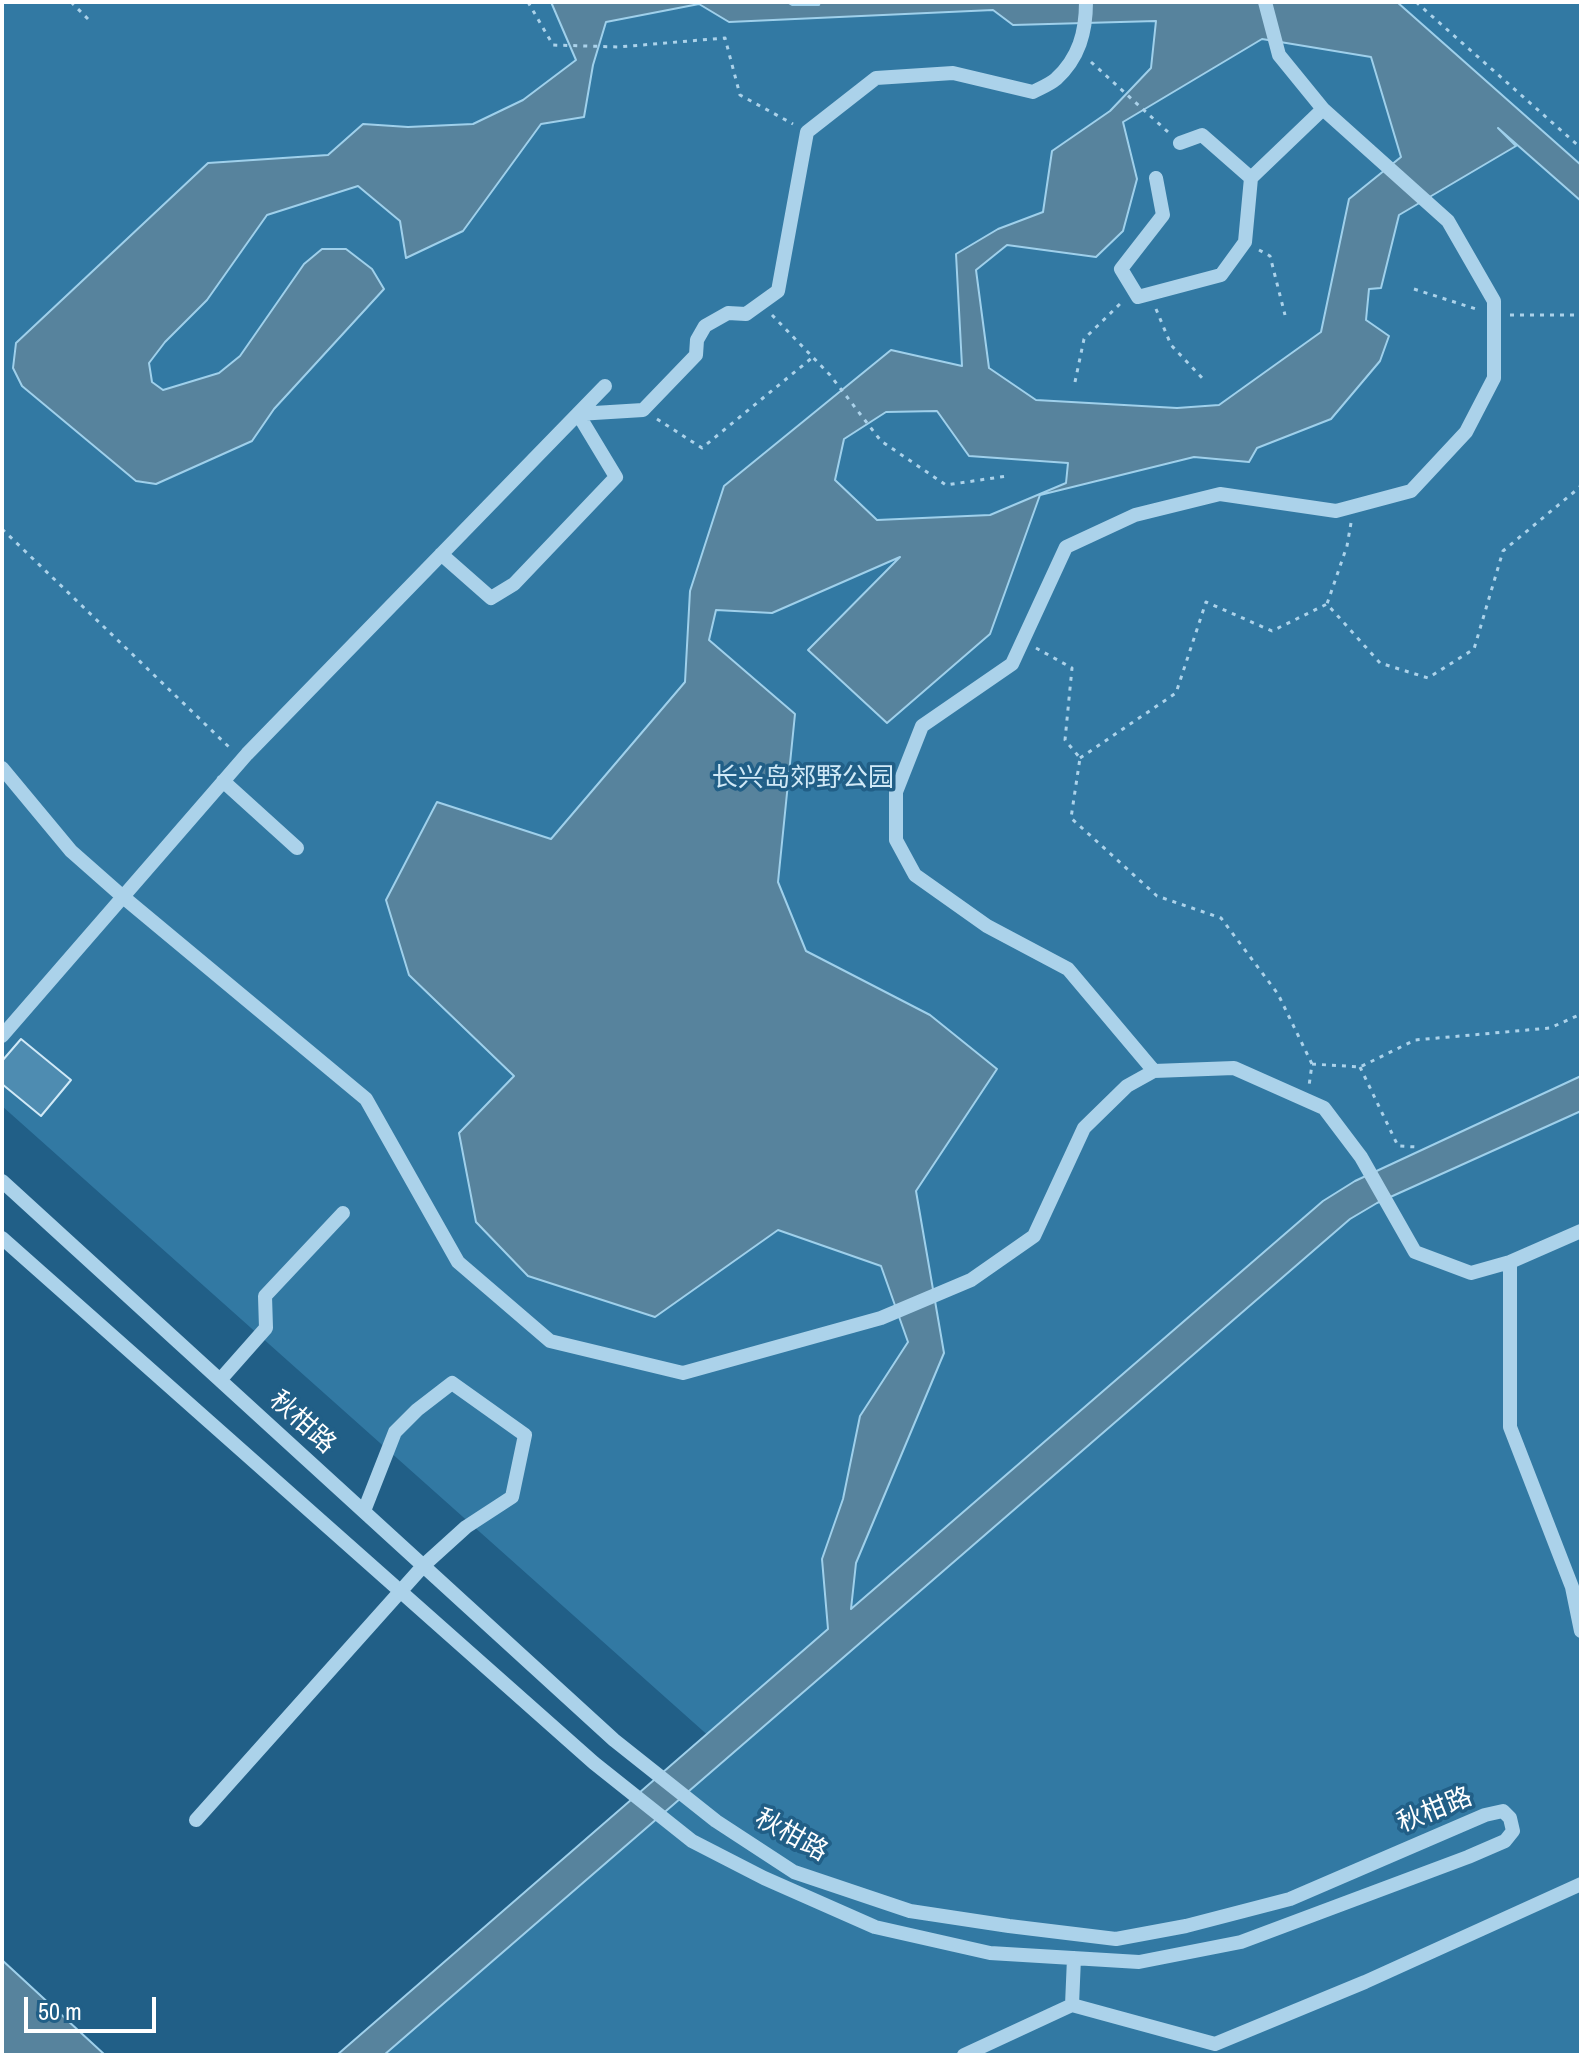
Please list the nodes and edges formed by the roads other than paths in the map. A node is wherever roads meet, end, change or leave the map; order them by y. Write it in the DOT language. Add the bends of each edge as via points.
graph roads {
  1 [pos="1086,2"];
  2 [pos="1265,2"];
  3 [pos="1323,109"];
  4 [pos="1180,143"];
  5 [pos="1156,178"];
  6 [pos="1251,178"];
  7 [pos="605,386"];
  8 [pos="578,414"];
  9 [pos="441,554"];
  10 [pos="2,768"];
  11 [pos="223,781"];
  12 [pos="297,848"];
  13 [pos="122,896"];
  14 [pos="2,1036"];
  15 [pos="1154,1071"];
  16 [pos="2,1181"];
  17 [pos="343,1213"];
  18 [pos="1581,1231"];
  19 [pos="2,1238"];
  20 [pos="1510,1262"];
  21 [pos="220,1380"];
  22 [pos="364,1511"];
  23 [pos="424,1565"];
  24 [pos="400,1591"];
  25 [pos="1581,1631"];
  26 [pos="196,1820"];
  27 [pos="1581,1884"];
  28 [pos="1074,1958"];
  29 [pos="1072,2005"];
  30 [pos="964,2055"];
  1 -- 8 [label="street" via="1079,51 1055,80 1033,92 953,73 876,78 807,132 778,291 746,314 728,313 705,326 696,355 643,410"];
  2 -- 3 [label="street" via="1279,55"];
  3 -- 6 [label="street"];
  3 -- 15 [label="street" via="1448,221 1494,301 1494,378 1466,432 1411,491 1336,511 1220,494 1135,515 1066,547 1012,664 922,726 896,792 896,840 915,875 987,926 1068,969"];
  4 -- 6 [label="street" via="1202,135"];
  5 -- 6 [label="street" via="1163,215 1121,269 1138,297 1221,275 1245,242"];
  7 -- 8 [label="street"];
  8 -- 9 [label="street"];
  8 -- 9 [label="street" via="616,477 514,584 491,598"];
  9 -- 11 [label="street"];
  10 -- 13 [label="street" via="71,851"];
  11 -- 12 [label="street"];
  11 -- 13 [label="street"];
  13 -- 14 [label="street"];
  13 -- 15 [label="street" via="366,1099 458,1262 550,1341 683,1373 881,1318 971,1280 1034,1236 1084,1128 1127,1086"];
  15 -- 20 [label="street" via="1234,1068 1324,1108 1368,1170 1415,1252 1471,1273"];
  16 -- 21 [label="street, 秋柑路"];
  17 -- 21 [label="street" via="265,1296 266,1328"];
  18 -- 20 [label="street"];
  19 -- 24 [label="street, 秋柑路"];
  20 -- 25 [label="street" via="1510,1427 1572,1587"];
  21 -- 22 [label="street, 秋柑路"];
  22 -- 23 [label="street, 秋柑路"];
  22 -- 23 [label="street" via="395,1432 452,1383 525,1435 512,1497 466,1527"];
  23 -- 24 [label="street"];
  23 -- 28 [label="street, 秋柑路" via="614,1740 716,1821 794,1872 910,1911 1116,1939 1290,1899 1485,1815 1503,1811 1510,1818 1513,1831 1505,1841 1241,1942 1139,1962"];
  24 -- 26 [label="street"];
  24 -- 28 [label="street, 秋柑路" via="594,1763 692,1841 875,1927 990,1953"];
  27 -- 29 [label="street" via="1215,2044"];
  28 -- 29 [label="street"];
  29 -- 30 [label="street"];
}
